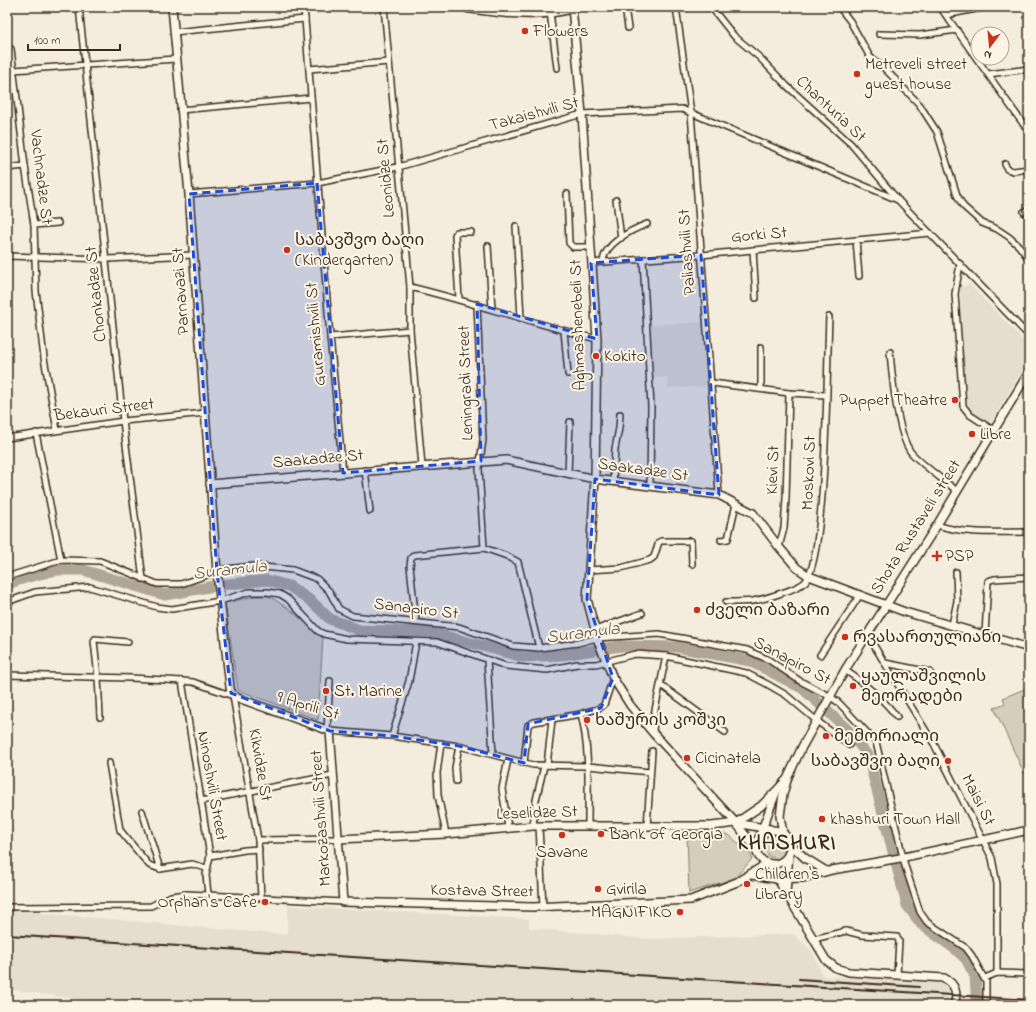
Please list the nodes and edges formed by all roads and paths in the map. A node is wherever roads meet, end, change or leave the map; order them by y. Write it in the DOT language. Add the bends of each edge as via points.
graph roads {
  1 [pos="79,7"];
  2 [pos="172,7"];
  3 [pos="304,7"];
  4 [pos="384,7"];
  5 [pos="468,7"];
  6 [pos="572,7"];
  7 [pos="625,7"];
  8 [pos="676,7"];
  9 [pos="711,7"];
  10 [pos="839,7"];
  11 [pos="940,7"];
  12 [pos="986,7"];
  13 [pos="522,10"];
  14 [pos="550,12"];
  15 [pos="946,15"];
  16 [pos="304,19"];
  17 [pos="628,28"];
  18 [pos="957,30"];
  19 [pos="174,32"];
  20 [pos="879,34"];
  21 [pos="7,48"];
  22 [pos="176,59"];
  23 [pos="389,62"];
  24 [pos="84,66"];
  25 [pos="557,68"];
  26 [pos="1029,68"];
  27 [pos="13,70"];
  28 [pos="309,70"];
  29 [pos="988,74"];
  30 [pos="311,98"];
  31 [pos="180,110"];
  32 [pos="691,113"];
  33 [pos="582,114"];
  34 [pos="1029,132"];
  35 [pos="1006,164"];
  36 [pos="25,166"];
  37 [pos="398,167"];
  38 [pos="7,168"];
  39 [pos="1029,169"];
  40 [pos="317,183"];
  41 [pos="189,194"];
  42 [pos="567,194"];
  43 [pos="616,200"];
  44 [pos="898,200"];
  45 [pos="58,223"];
  46 [pos="647,224"];
  47 [pos="34,225"];
  48 [pos="516,226"];
  49 [pos="471,232"];
  50 [pos="930,233"];
  51 [pos="621,238"];
  52 [pos="856,240"];
  53 [pos="488,246"];
  54 [pos="590,247"];
  55 [pos="753,250"];
  56 [pos="193,255"];
  57 [pos="701,255"];
  58 [pos="7,256"];
  59 [pos="34,256"];
  60 [pos="107,259"];
  61 [pos="643,259"];
  62 [pos="1029,259"];
  63 [pos="603,262"];
  64 [pos="591,263"];
  65 [pos="960,264"];
  66 [pos="859,276"];
  67 [pos="410,288"];
  68 [pos="756,298"];
  69 [pos="459,299"];
  70 [pos="477,304"];
  71 [pos="492,309"];
  72 [pos="829,317"];
  73 [pos="521,318"];
  74 [pos="410,330"];
  75 [pos="564,331"];
  76 [pos="1029,336"];
  77 [pos="330,337"];
  78 [pos="596,339"];
  79 [pos="761,347"];
  80 [pos="890,352"];
  81 [pos="1029,372"];
  82 [pos="568,374"];
  83 [pos="712,383"];
  84 [pos="761,389"];
  85 [pos="789,393"];
  86 [pos="826,396"];
  87 [pos="206,413"];
  88 [pos="620,414"];
  89 [pos="123,421"];
  90 [pos="570,422"];
  91 [pos="57,430"];
  92 [pos="994,430"];
  93 [pos="36,433"];
  94 [pos="7,438"];
  95 [pos="481,461"];
  96 [pos="422,466"];
  97 [pos="365,470"];
  98 [pos="343,473"];
  99 [pos="568,473"];
  100 [pos="595,479"];
  101 [pos="613,482"];
  102 [pos="210,484"];
  103 [pos="650,486"];
  104 [pos="957,491"];
  105 [pos="719,495"];
  106 [pos="736,504"];
  107 [pos="370,511"];
  108 [pos="937,524"];
  109 [pos="1029,532"];
  110 [pos="721,540"];
  111 [pos="779,547"];
  112 [pos="484,548"];
  113 [pos="61,560"];
  114 [pos="692,564"];
  115 [pos="588,570"];
  116 [pos="217,572"];
  117 [pos="956,572"];
  118 [pos="809,576"];
  119 [pos="7,577"];
  120 [pos="1029,577"];
  121 [pos="142,579"];
  122 [pos="860,595"];
  123 [pos="219,598"];
  124 [pos="7,602"];
  125 [pos="726,602"];
  126 [pos="886,605"];
  127 [pos="642,613"];
  128 [pos="416,622"];
  129 [pos="952,625"];
  130 [pos="595,630"];
  131 [pos="868,634"];
  132 [pos="985,634"];
  133 [pos="598,639"];
  134 [pos="128,642"];
  135 [pos="416,642"];
  136 [pos="539,648"];
  137 [pos="1029,648"];
  138 [pos="820,655"];
  139 [pos="666,656"];
  140 [pos="488,660"];
  141 [pos="606,660"];
  142 [pos="885,663"];
  143 [pos="846,670"];
  144 [pos="930,672"];
  145 [pos="7,676"];
  146 [pos="98,677"];
  147 [pos="613,678"];
  148 [pos="182,681"];
  149 [pos="330,681"];
  150 [pos="661,685"];
  151 [pos="233,696"];
  152 [pos="830,698"];
  153 [pos="580,714"];
  154 [pos="100,717"];
  155 [pos="897,717"];
  156 [pos="552,720"];
  157 [pos="818,720"];
  158 [pos="328,730"];
  159 [pos="725,732"];
  160 [pos="653,733"];
  161 [pos="392,736"];
  162 [pos="441,743"];
  163 [pos="849,745"];
  164 [pos="459,746"];
  165 [pos="652,751"];
  166 [pos="493,754"];
  167 [pos="508,759"];
  168 [pos="109,763"];
  169 [pos="524,763"];
  170 [pos="545,765"];
  171 [pos="588,766"];
  172 [pos="650,772"];
  173 [pos="333,775"];
  174 [pos="788,777"];
  175 [pos="456,781"];
  176 [pos="777,790"];
  177 [pos="251,791"];
  178 [pos="201,801"];
  179 [pos="142,811"];
  180 [pos="736,823"];
  181 [pos="536,826"];
  182 [pos="588,826"];
  183 [pos="508,827"];
  184 [pos="647,827"];
  185 [pos="762,828"];
  186 [pos="770,830"];
  187 [pos="1029,830"];
  188 [pos="783,832"];
  189 [pos="446,834"];
  190 [pos="759,836"];
  191 [pos="338,839"];
  192 [pos="258,840"];
  193 [pos="983,840"];
  194 [pos="790,844"];
  195 [pos="259,849"];
  196 [pos="756,849"];
  197 [pos="789,852"];
  198 [pos="210,856"];
  199 [pos="902,857"];
  200 [pos="768,863"];
  201 [pos="206,868"];
  202 [pos="160,869"];
  203 [pos="826,871"];
  204 [pos="751,875"];
  205 [pos="777,879"];
  206 [pos="788,880"];
  207 [pos="208,894"];
  208 [pos="786,894"];
  209 [pos="261,897"];
  210 [pos="343,902"];
  211 [pos="7,907"];
  212 [pos="543,907"];
  213 [pos="814,939"];
  214 [pos="997,973"];
  215 [pos="1029,974"];
  216 [pos="897,975"];
  217 [pos="985,978"];
  218 [pos="7,1004"];
  219 [pos="28,1005"];
  220 [pos="954,1005"];
  221 [pos="986,1005"];
  1 -- 24 [label="street, Chonkadze St"];
  2 -- 19 [label="street, Parnavazi St"];
  3 -- 16 [label="street, Guramishvili St"];
  4 -- 23 [label="street, Leonidze St"];
  5 -- 13 [label="highway"];
  6 -- 14 [label="highway"];
  6 -- 33 [label="street, Aghmashenebeli St"];
  7 -- 17 [label="street"];
  8 -- 32 [label="street, Paliashvili St"];
  9 -- 44 [label="street, Chanturia St" via="734,36 851,144"];
  10 -- 62 [label="street" via="870,57 906,89 937,132 957,195 963,206 982,223 1008,237"];
  11 -- 15 [label="street"];
  12 -- 15 [label="street"];
  13 -- 14 [label="highway"];
  14 -- 25 [label="street"];
  15 -- 18 [label="street"];
  16 -- 19 [label="street"];
  16 -- 28 [label="street, Guramishvili St"];
  18 -- 20 [label="street" via="920,35"];
  18 -- 29 [label="street"];
  19 -- 22 [label="street, Parnavazi St"];
  21 -- 27 [label="street, Vachnadze St" via="11,50"];
  22 -- 24 [label="street"];
  22 -- 31 [label="street, Parnavazi St"];
  23 -- 28 [label="street"];
  23 -- 37 [label="street, Leonidze St"];
  24 -- 27 [label="street"];
  24 -- 60 [label="street, Chonkadze St"];
  26 -- 29 [label="street"];
  27 -- 36 [label="street, Vachnadze St"];
  28 -- 30 [label="street, Guramishvili St"];
  29 -- 34 [label="street"];
  30 -- 31 [label="street"];
  30 -- 40 [label="street, Guramishvili St"];
  31 -- 41 [label="street, Parnavazi St"];
  32 -- 33 [label="street, Takaishvili St" via="682,109"];
  32 -- 44 [label="street, Takaishvili St"];
  32 -- 57 [label="street, Paliashvili St"];
  33 -- 37 [label="street, Takaishvili St"];
  33 -- 54 [label="street, Aghmashenebeli St"];
  35 -- 39 [label="street" via="1007,169 1013,171"];
  36 -- 38 [label="street"];
  36 -- 47 [label="street, Vachnadze St"];
  37 -- 40 [label="street, Takaishvili St"];
  37 -- 67 [label="street, Leonidze St"];
  40 -- 41 [label="street, Takaishvili St"];
  40 -- 77 [label="street, Guramishvili St"];
  41 -- 56 [label="street, Parnavazi St"];
  42 -- 54 [label="street" via="569,243 573,247"];
  43 -- 51 [label="street"];
  44 -- 50 [label="street, Chanturia St"];
  45 -- 47 [label="street"];
  46 -- 51 [label="street"];
  47 -- 59 [label="street, Vachnadze St"];
  48 -- 73 [label="street"];
  49 -- 69 [label="street" via="457,232 455,235"];
  50 -- 52 [label="street, Gorki St"];
  50 -- 65 [label="street"];
  51 -- 63 [label="street" via="603,255"];
  52 -- 55 [label="street, Gorki St"];
  52 -- 66 [label="street"];
  53 -- 71 [label="street"];
  54 -- 64 [label="street, Aghmashenebeli St"];
  55 -- 57 [label="street, Gorki St"];
  55 -- 68 [label="street"];
  56 -- 60 [label="street"];
  56 -- 87 [label="street, Parnavazi St"];
  57 -- 61 [label="street, Gorki St"];
  57 -- 83 [label="street, Paliashvili St"];
  58 -- 59 [label="street"];
  59 -- 60 [label="street"];
  59 -- 91 [label="street, Vachnadze St" via="44,358"];
  60 -- 89 [label="street, Chonkadze St"];
  61 -- 63 [label="street, Gorki St"];
  61 -- 103 [label="street" via="651,408"];
  63 -- 64 [label="street, Gorki St"];
  64 -- 78 [label="street, Aghmashenebeli St"];
  65 -- 76 [label="street"];
  65 -- 92 [label="street" via="955,294 963,406 970,415"];
  67 -- 69 [label="street"];
  67 -- 74 [label="street, Leonidze St"];
  69 -- 70 [label="street"];
  70 -- 71 [label="street"];
  70 -- 95 [label="street, Leningradi Street" via="483,440"];
  71 -- 73 [label="street"];
  72 -- 86 [label="street, Moskovi St"];
  73 -- 75 [label="street"];
  74 -- 77 [label="street"];
  74 -- 96 [label="street, Leonidze St"];
  75 -- 78 [label="street"];
  75 -- 82 [label="street"];
  77 -- 98 [label="street, Guramishvili St"];
  78 -- 100 [label="street, Aghmashenebeli St"];
  79 -- 84 [label="street"];
  80 -- 104 [label="street" via="903,438 911,452"];
  81 -- 92 [label="street, Shota Rustaveli street"];
  83 -- 84 [label="street"];
  83 -- 105 [label="street, Paliashvili St"];
  84 -- 85 [label="street"];
  85 -- 86 [label="street"];
  85 -- 111 [label="street, Kievi St" via="786,498 784,528"];
  86 -- 118 [label="street, Moskovi St" via="821,520"];
  87 -- 89 [label="street, Bekauri Street"];
  87 -- 102 [label="street, Parnavazi St"];
  88 -- 101 [label="street"];
  89 -- 91 [label="street, Bekauri Street"];
  89 -- 121 [label="street, Chonkadze St"];
  90 -- 99 [label="street"];
  91 -- 93 [label="street, Bekauri Street"];
  92 -- 104 [label="street, Shota Rustaveli street"];
  93 -- 94 [label="street, Bekauri Street"];
  93 -- 113 [label="street"];
  95 -- 96 [label="street, Saakadze St"];
  95 -- 99 [label="street, Saakadze St" via="506,460"];
  95 -- 112 [label="street, Leningradi Street"];
  96 -- 97 [label="street, Saakadze St"];
  97 -- 98 [label="street, Saakadze St"];
  97 -- 107 [label="street"];
  98 -- 102 [label="street, Saakadze St"];
  99 -- 100 [label="street, Saakadze St"];
  100 -- 101 [label="street, Saakadze St"];
  100 -- 115 [label="street, Aghmashenebeli St"];
  101 -- 103 [label="street, Saakadze St"];
  102 -- 116 [label="street, Parnavazi St"];
  103 -- 105 [label="street, Saakadze St"];
  104 -- 108 [label="street, Shota Rustaveli street"];
  105 -- 106 [label="street, Saakadze St"];
  106 -- 110 [label="street" via="728,539"];
  106 -- 111 [label="street, Saakadze St" via="753,513"];
  108 -- 109 [label="street" via="949,529 978,533"];
  108 -- 126 [label="street, Shota Rustaveli street"];
  111 -- 118 [label="street, Saakadze St"];
  112 -- 128 [label="street" via="414,555 411,558"];
  112 -- 136 [label="street" via="518,562"];
  113 -- 119 [label="street, Sanapiro St"];
  113 -- 121 [label="street, Sanapiro St" via="100,561"];
  114 -- 115 [label="street" via="691,541 668,540 658,542 654,557 650,560 621,568"];
  115 -- 130 [label="street, Aghmashenebeli St" via="587,599"];
  116 -- 121 [label="street, Sanapiro St" via="173,585 157,584"];
  116 -- 123 [label="street, Parnavazi St"];
  116 -- 128 [label="street, Sanapiro St" via="254,566 293,570 316,579 329,591 339,609 353,616"];
  117 -- 129 [label="street" via="958,601"];
  118 -- 122 [label="street, Saakadze St"];
  118 -- 125 [label="street" via="797,587 767,597"];
  120 -- 132 [label="street" via="994,579 988,582"];
  122 -- 126 [label="street, Saakadze St"];
  122 -- 138 [label="street"];
  123 -- 124 [label="street" via="172,609 90,587 36,592"];
  123 -- 135 [label="street" via="248,592 280,594 324,634"];
  123 -- 151 [label="street" via="228,678"];
  126 -- 129 [label="street, Saakadze St"];
  126 -- 131 [label="street, Shota Rustaveli street"];
  127 -- 130 [label="street"];
  128 -- 136 [label="street, Sanapiro St" via="459,627 513,646"];
  129 -- 132 [label="street, Saakadze St"];
  130 -- 133 [label="street, Aghmashenebeli St"];
  131 -- 142 [label="street, Maisi St"];
  131 -- 143 [label="street, Shota Rustaveli street"];
  132 -- 137 [label="street, Saakadze St"];
  133 -- 136 [label="street, Sanapiro St"];
  133 -- 141 [label="street, Aghmashenebeli St"];
  133 -- 152 [label="street, Sanapiro St" via="659,634 747,650 769,660"];
  134 -- 146 [label="street" via="96,640 93,643"];
  135 -- 140 [label="street" via="437,642"];
  135 -- 161 [label="street" via="409,681"];
  139 -- 141 [label="street" via="635,654"];
  139 -- 150 [label="street"];
  139 -- 157 [label="street" via="746,673 786,695"];
  140 -- 141 [label="street" via="506,666 547,670 577,664 596,664"];
  140 -- 166 [label="street"];
  141 -- 147 [label="street, Aghmashenebeli St"];
  142 -- 144 [label="street"];
  142 -- 193 [label="street, Maisi St" via="934,744"];
  143 -- 152 [label="street, Shota Rustaveli street"];
  143 -- 155 [label="street" via="867,685"];
  145 -- 146 [label="street, 9 Aprili St"];
  146 -- 148 [label="street, 9 Aprili St"];
  146 -- 154 [label="street"];
  147 -- 153 [label="street" via="603,707"];
  147 -- 160 [label="street, Aghmashenebeli St" via="630,705"];
  148 -- 151 [label="street, 9 Aprili St" via="193,682"];
  148 -- 178 [label="street, Ninoshvili Street"];
  149 -- 158 [label="street"];
  150 -- 159 [label="street"];
  150 -- 160 [label="street"];
  151 -- 158 [label="street, 9 Aprili St"];
  151 -- 177 [label="street, Kikvidze St"];
  152 -- 157 [label="street, Shota Rustaveli street"];
  152 -- 199 [label="street, Sanapiro St" via="839,703 876,742"];
  153 -- 156 [label="street"];
  153 -- 171 [label="street" via="585,730"];
  156 -- 169 [label="street" via="528,725"];
  156 -- 170 [label="street"];
  157 -- 163 [label="street"];
  157 -- 174 [label="street, Shota Rustaveli street"];
  158 -- 161 [label="street, 9 Aprili St"];
  158 -- 173 [label="street, Markozashvili Street"];
  160 -- 180 [label="street, Aghmashenebeli St"];
  161 -- 162 [label="street, 9 Aprili St"];
  162 -- 164 [label="street, 9 Aprili St"];
  162 -- 189 [label="street" via="437,773 438,795"];
  164 -- 166 [label="street, 9 Aprili St"];
  164 -- 175 [label="street" via="455,768"];
  165 -- 172 [label="street"];
  166 -- 167 [label="street, 9 Aprili St"];
  167 -- 169 [label="street, 9 Aprili St"];
  167 -- 183 [label="street" via="502,789"];
  168 -- 202 [label="street" via="120,830 149,865"];
  169 -- 170 [label="street, 9 Aprili St"];
  170 -- 171 [label="street, 9 Aprili St"];
  170 -- 181 [label="street" via="536,800"];
  171 -- 172 [label="street, 9 Aprili St"];
  171 -- 182 [label="street"];
  172 -- 184 [label="street"];
  173 -- 177 [label="street"];
  173 -- 191 [label="street, Markozashvili Street"];
  174 -- 176 [label="street"];
  174 -- 188 [label="street" via="780,809"];
  176 -- 180 [label="street" via="761,806"];
  176 -- 185 [label="street"];
  177 -- 178 [label="street"];
  177 -- 192 [label="street, Kikvidze St"];
  178 -- 198 [label="street, Ninoshvili Street"];
  179 -- 202 [label="street"];
  180 -- 184 [label="street, Leselidze St"];
  180 -- 185 [label="street"];
  180 -- 196 [label="street, Aghmashenebeli St"];
  181 -- 182 [label="street, Leselidze St"];
  181 -- 183 [label="street, Leselidze St"];
  181 -- 212 [label="street"];
  182 -- 184 [label="street, Leselidze St"];
  183 -- 189 [label="street, Leselidze St"];
  185 -- 186 [label="street"];
  185 -- 190 [label="street"];
  186 -- 188 [label="street"];
  186 -- 190 [label="street"];
  187 -- 193 [label="street"];
  188 -- 194 [label="street"];
  189 -- 191 [label="street, Leselidze St"];
  190 -- 196 [label="street"];
  191 -- 192 [label="street"];
  191 -- 210 [label="street, Markozashvili Street"];
  192 -- 195 [label="street, Kikvidze St"];
  193 -- 199 [label="street"];
  193 -- 214 [label="street, Maisi St" via="992,858 997,884"];
  194 -- 197 [label="street"];
  194 -- 203 [label="street" via="805,858"];
  195 -- 198 [label="street"];
  195 -- 209 [label="street, Kikvidze St"];
  196 -- 200 [label="street" via="759,857"];
  197 -- 200 [label="street" via="781,862"];
  197 -- 206 [label="street"];
  198 -- 201 [label="street, Ninoshvili Street"];
  199 -- 203 [label="street"];
  199 -- 217 [label="street, Sanapiro St" via="920,912 927,922 966,948"];
  200 -- 204 [label="street, Kostava Street"];
  200 -- 205 [label="street"];
  201 -- 202 [label="street" via="192,864"];
  201 -- 207 [label="street, Ninoshvili Street"];
  203 -- 206 [label="street"];
  204 -- 205 [label="street"];
  204 -- 212 [label="street, Kostava Street" via="690,900"];
  205 -- 206 [label="street"];
  205 -- 208 [label="street"];
  206 -- 208 [label="street"];
  207 -- 209 [label="street, Kostava Street"];
  207 -- 211 [label="street, Kostava Street" via="179,894 151,906"];
  208 -- 213 [label="street"];
  209 -- 210 [label="street, Kostava Street"];
  210 -- 212 [label="street, Kostava Street"];
  213 -- 216 [label="street" via="826,960 836,968 849,972"];
  213 -- 216 [label="street" via="846,931 862,936 897,937"];
  214 -- 215 [label="street"];
  214 -- 217 [label="street"];
  216 -- 220 [label="street" via="944,978 950,981 956,993"];
  217 -- 221 [label="street"];
  218 -- 219 [label="street"];
}
